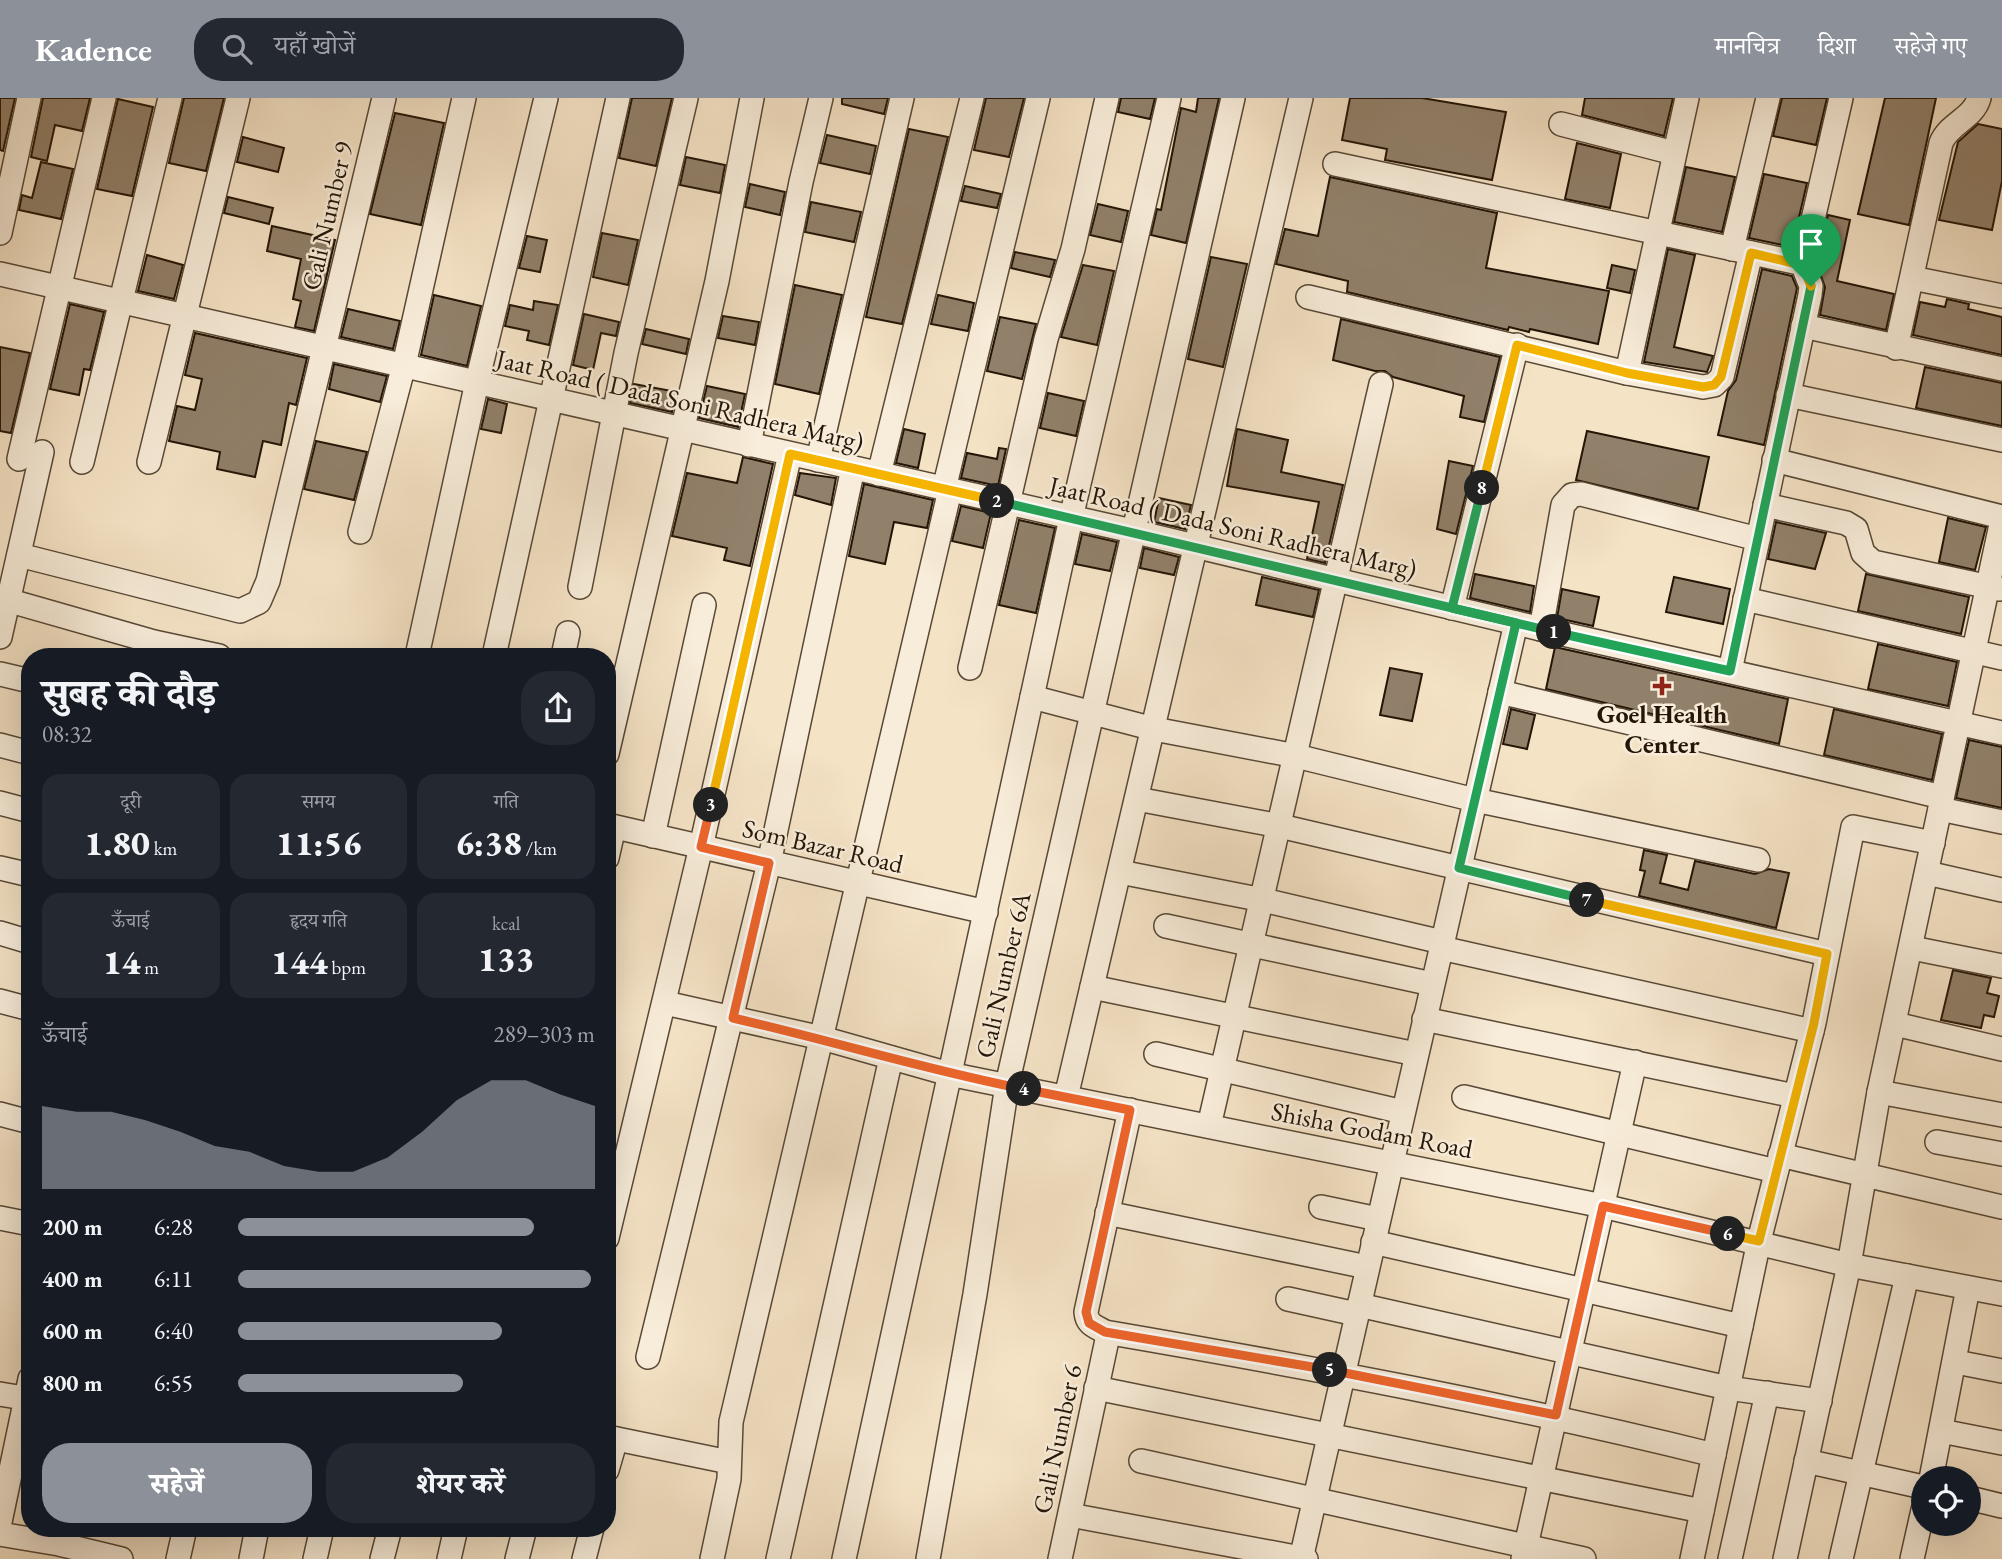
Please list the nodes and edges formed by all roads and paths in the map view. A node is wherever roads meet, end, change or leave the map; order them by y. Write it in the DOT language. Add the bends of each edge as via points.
graph roads {
  1 [pos="29,98"];
  2 [pos="104,98"];
  3 [pos="170,98"];
  4 [pos="238,98"];
  5 [pos="383,98"];
  6 [pos="464,98"];
  7 [pos="546,98"];
  8 [pos="618,98"];
  9 [pos="686,98"];
  10 [pos="752,98"];
  11 [pos="821,98"];
  12 [pos="902,98"];
  13 [pos="972,98"];
  14 [pos="1038,98"];
  15 [pos="1107,98"];
  16 [pos="1169,98"];
  17 [pos="1233,98"];
  18 [pos="1301,98"];
  19 [pos="1687,98"];
  20 [pos="1768,98"];
  21 [pos="1841,98"];
  22 [pos="1979,98"];
  23 [pos="1561,124"];
  24 [pos="1674,153"];
  25 [pos="1335,164"];
  26 [pos="1658,232"];
  27 [pos="0,233"];
  28 [pos="1742,251"];
  29 [pos="1801,261"];
  30 [pos="0,274"];
  31 [pos="1912,278"];
  32 [pos="59,286"];
  33 [pos="2002,296"];
  34 [pos="1308,297"];
  35 [pos="121,300"];
  36 [pos="184,315"];
  37 [pos="1803,326"];
  38 [pos="1517,345"];
  39 [pos="324,346"];
  40 [pos="1896,348"];
  41 [pos="404,365"];
  42 [pos="2002,369"];
  43 [pos="1627,373"];
  44 [pos="477,382"];
  45 [pos="1381,384"];
  46 [pos="1788,395"];
  47 [pos="551,399"];
  48 [pos="615,414"];
  49 [pos="680,430"];
  50 [pos="2002,440"];
  51 [pos="749,445"];
  52 [pos="42,452"];
  53 [pos="790,454"];
  54 [pos="19,458"];
  55 [pos="818,460"];
  56 [pos="1774,460"];
  57 [pos="82,462"];
  58 [pos="149,462"];
  59 [pos="853,468"];
  60 [pos="879,474"];
  61 [pos="947,489"];
  62 [pos="1009,503"];
  63 [pos="1765,505"];
  64 [pos="1070,518"];
  65 [pos="2002,518"];
  66 [pos="1132,531"];
  67 [pos="360,533"];
  68 [pos="1758,538"];
  69 [pos="1194,546"];
  70 [pos="19,555"];
  71 [pos="1336,580"];
  72 [pos="580,587"];
  73 [pos="1995,588"];
  74 [pos="4,599"];
  75 [pos="1745,599"];
  76 [pos="704,605"];
  77 [pos="1452,608"];
  78 [pos="1516,623"];
  79 [pos="1541,629"];
  80 [pos="568,633"];
  81 [pos="0,637"];
  82 [pos="150,648"];
  83 [pos="419,648"];
  84 [pos="496,648"];
  85 [pos="565,648"];
  86 [pos="1973,652"];
  87 [pos="2002,658"];
  88 [pos="970,668"];
  89 [pos="1730,671"];
  90 [pos="0,674"];
  91 [pos="21,679"];
  92 [pos="1500,692"];
  93 [pos="1032,696"];
  94 [pos="1091,712"];
  95 [pos="616,714"];
  96 [pos="1957,723"];
  97 [pos="1153,729"];
  98 [pos="2002,733"];
  99 [pos="0,745"];
  100 [pos="21,751"];
  101 [pos="1296,755"];
  102 [pos="1137,799"];
  103 [pos="1475,800"];
  104 [pos="0,803"];
  105 [pos="1941,803"];
  106 [pos="21,809"];
  107 [pos="2002,822"];
  108 [pos="1280,826"];
  109 [pos="616,827"];
  110 [pos="653,836"];
  111 [pos="1933,843"];
  112 [pos="701,847"];
  113 [pos="1758,860"];
  114 [pos="769,863"];
  115 [pos="0,868"];
  116 [pos="1459,868"];
  117 [pos="1119,872"];
  118 [pos="1927,873"];
  119 [pos="21,874"];
  120 [pos="859,884"];
  121 [pos="2002,890"];
  122 [pos="1263,900"];
  123 [pos="986,912"];
  124 [pos="1166,926"];
  125 [pos="0,933"];
  126 [pos="21,939"];
  127 [pos="1252,945"];
  128 [pos="1441,945"];
  129 [pos="1912,948"];
  130 [pos="1827,954"];
  131 [pos="2002,966"];
  132 [pos="1432,984"];
  133 [pos="1092,987"];
  134 [pos="0,1001"];
  135 [pos="665,1003"];
  136 [pos="21,1007"];
  137 [pos="1236,1014"];
  138 [pos="733,1018"];
  139 [pos="1424,1019"];
  140 [pos="1895,1024"];
  141 [pos="1812,1031"];
  142 [pos="822,1038"];
  143 [pos="2002,1049"];
  144 [pos="1416,1054"];
  145 [pos="1156,1055"];
  146 [pos="891,1058"];
  147 [pos="1635,1062"];
  148 [pos="1222,1069"];
  149 [pos="949,1074"];
  150 [pos="1007,1086"];
  151 [pos="1879,1092"];
  152 [pos="1795,1096"];
  153 [pos="1066,1097"];
  154 [pos="1464,1097"];
  155 [pos="1130,1110"];
  156 [pos="1403,1112"];
  157 [pos="0,1114"];
  158 [pos="2002,1115"];
  159 [pos="21,1120"];
  160 [pos="1209,1126"];
  161 [pos="1621,1134"];
  162 [pos="1937,1142"];
  163 [pos="2002,1154"];
  164 [pos="1391,1163"];
  165 [pos="1778,1163"];
  166 [pos="1865,1173"];
  167 [pos="616,1202"];
  168 [pos="1603,1206"];
  169 [pos="1321,1207"];
  170 [pos="2002,1207"];
  171 [pos="1107,1213"];
  172 [pos="0,1218"];
  173 [pos="21,1222"];
  174 [pos="1376,1230"];
  175 [pos="1759,1241"];
  176 [pos="1849,1265"];
  177 [pos="1367,1267"];
  178 [pos="1907,1276"];
  179 [pos="1969,1288"];
  180 [pos="1584,1292"];
  181 [pos="2002,1294"];
  182 [pos="1288,1300"];
  183 [pos="1357,1310"];
  184 [pos="1741,1326"];
  185 [pos="1105,1332"];
  186 [pos="1570,1353"];
  187 [pos="648,1357"];
  188 [pos="1956,1362"];
  189 [pos="2002,1371"];
  190 [pos="1343,1373"];
  191 [pos="1096,1388"];
  192 [pos="1728,1388"];
  193 [pos="21,1392"];
  194 [pos="1767,1393"];
  195 [pos="0,1394"];
  196 [pos="1820,1401"];
  197 [pos="1556,1415"];
  198 [pos="21,1424"];
  199 [pos="1941,1431"];
  200 [pos="1328,1437"];
  201 [pos="616,1439"];
  202 [pos="2002,1443"];
  203 [pos="1714,1455"];
  204 [pos="1140,1461"];
  205 [pos="1807,1461"];
  206 [pos="729,1462"];
  207 [pos="1934,1466"];
  208 [pos="1862,1473"];
  209 [pos="1542,1477"];
  210 [pos="1911,1484"];
  211 [pos="1314,1497"];
  212 [pos="1981,1501"];
  213 [pos="2002,1506"];
  214 [pos="1702,1511"];
  215 [pos="1070,1515"];
  216 [pos="0,1522"];
  217 [pos="0,1534"];
  218 [pos="21,1535"];
  219 [pos="1917,1536"];
  220 [pos="62,1537"];
  221 [pos="183,1537"];
  222 [pos="255,1537"];
  223 [pos="320,1537"];
  224 [pos="388,1537"];
  225 [pos="454,1537"];
  226 [pos="523,1537"];
  227 [pos="590,1537"];
  228 [pos="1525,1553"];
  229 [pos="83,1554"];
  230 [pos="121,1559"];
  231 [pos="178,1559"];
  232 [pos="251,1559"];
  233 [pos="315,1559"];
  234 [pos="382,1559"];
  235 [pos="449,1559"];
  236 [pos="517,1559"];
  237 [pos="584,1559"];
  238 [pos="712,1559"];
  239 [pos="778,1559"];
  240 [pos="844,1559"];
  241 [pos="928,1559"];
  242 [pos="1060,1559"];
  243 [pos="1303,1559"];
  244 [pos="1584,1559"];
  245 [pos="1692,1559"];
  246 [pos="1730,1559"];
  247 [pos="1785,1559"];
  248 [pos="1842,1559"];
  249 [pos="1912,1559"];
  1 -- 27 [label="street"];
  2 -- 32 [label="street"];
  3 -- 35 [label="street"];
  4 -- 36 [label="street"];
  5 -- 39 [label="street, Gali Number 9"];
  6 -- 41 [label="street"];
  7 -- 44 [label="street"];
  8 -- 47 [label="street"];
  9 -- 48 [label="street"];
  10 -- 49 [label="street" via="717,281"];
  11 -- 51 [label="street"];
  12 -- 55 [label="street"];
  13 -- 60 [label="street"];
  14 -- 61 [label="street"];
  15 -- 62 [label="street" via="1073,249 1045,339"];
  16 -- 64 [label="street"];
  17 -- 66 [label="street, Gali Number 6A"];
  18 -- 69 [label="street"];
  19 -- 24 [label="street"];
  20 -- 28 [label="street" via="1748,172"];
  21 -- 29 [label="street"];
  22 -- 31 [label="street" via="1973,111 1950,128 1941,143"];
  23 -- 24 [label="street"];
  24 -- 26 [label="street"];
  25 -- 26 [label="street"];
  26 -- 28 [label="street"];
  26 -- 43 [label="street"];
  28 -- 29 [label="street"];
  28 -- 43 [label="street" via="1721,377 1714,385 1694,386"];
  29 -- 37 [label="street" via="1811,286"];
  30 -- 32 [label="street, Jaat Road ( Dada Soni Radhera Marg)"];
  31 -- 33 [label="street"];
  31 -- 40 [label="street"];
  32 -- 35 [label="street, Jaat Road ( Dada Soni Radhera Marg)"];
  32 -- 54 [label="street"];
  34 -- 38 [label="street"];
  35 -- 36 [label="street, Jaat Road ( Dada Soni Radhera Marg)"];
  35 -- 57 [label="street"];
  36 -- 39 [label="street, Jaat Road ( Dada Soni Radhera Marg)"];
  36 -- 58 [label="street"];
  37 -- 40 [label="street"];
  37 -- 46 [label="street"];
  38 -- 43 [label="street"];
  38 -- 77 [label="street"];
  39 -- 41 [label="street, Jaat Road ( Dada Soni Radhera Marg)"];
  39 -- 70 [label="street, Gali Number 9" via="268,581 259,602 251,608 240,611"];
  40 -- 42 [label="street"];
  41 -- 44 [label="street, Jaat Road ( Dada Soni Radhera Marg)"];
  41 -- 67 [label="street"];
  44 -- 47 [label="street, Jaat Road ( Dada Soni Radhera Marg)"];
  44 -- 83 [label="street"];
  45 -- 71 [label="street"];
  46 -- 50 [label="street"];
  46 -- 56 [label="street"];
  47 -- 48 [label="street, Jaat Road ( Dada Soni Radhera Marg)"];
  47 -- 84 [label="street"];
  48 -- 49 [label="street, Jaat Road ( Dada Soni Radhera Marg)"];
  48 -- 72 [label="street"];
  49 -- 51 [label="street, Jaat Road ( Dada Soni Radhera Marg)"];
  49 -- 95 [label="street"];
  51 -- 53 [label="street, Jaat Road ( Dada Soni Radhera Marg)"];
  52 -- 70 [label="street"];
  53 -- 55 [label="street, Jaat Road ( Dada Soni Radhera Marg)"];
  53 -- 112 [label="street"];
  55 -- 59 [label="street, Jaat Road ( Dada Soni Radhera Marg)"];
  56 -- 63 [label="street"];
  56 -- 65 [label="street"];
  59 -- 60 [label="street, Jaat Road ( Dada Soni Radhera Marg)"];
  59 -- 114 [label="street"];
  60 -- 61 [label="street, Jaat Road ( Dada Soni Radhera Marg)"];
  61 -- 62 [label="street, Jaat Road ( Dada Soni Radhera Marg)"];
  61 -- 120 [label="street"];
  62 -- 64 [label="street, Jaat Road ( Dada Soni Radhera Marg)"];
  62 -- 88 [label="street"];
  63 -- 68 [label="street"];
  63 -- 73 [label="street" via="1846,523 1856,529 1863,553 1873,562"];
  64 -- 66 [label="street, Jaat Road ( Dada Soni Radhera Marg)"];
  64 -- 93 [label="street"];
  65 -- 73 [label="street"];
  66 -- 69 [label="street, Jaat Road ( Dada Soni Radhera Marg)"];
  66 -- 94 [label="street, Gali Number 6A"];
  68 -- 75 [label="street"];
  68 -- 79 [label="street" via="1572,495 1563,505"];
  69 -- 71 [label="street, Jaat Road ( Dada Soni Radhera Marg)"];
  69 -- 97 [label="street"];
  70 -- 74 [label="street"];
  71 -- 77 [label="street, Jaat Road ( Dada Soni Radhera Marg)"];
  71 -- 101 [label="street"];
  73 -- 86 [label="street"];
  74 -- 81 [label="street"];
  74 -- 82 [label="street"];
  75 -- 86 [label="street"];
  75 -- 89 [label="street"];
  76 -- 110 [label="street"];
  77 -- 78 [label="street, Jaat Road ( Dada Soni Radhera Marg)"];
  78 -- 79 [label="street, Jaat Road ( Dada Soni Radhera Marg)"];
  78 -- 92 [label="street"];
  79 -- 89 [label="street, Jaat Road ( Dada Soni Radhera Marg)"];
  80 -- 85 [label="street"];
  86 -- 87 [label="street"];
  86 -- 96 [label="street"];
  89 -- 96 [label="street, Jaat Road ( Dada Soni Radhera Marg)"];
  90 -- 91 [label="street"];
  92 -- 103 [label="street"];
  92 -- 105 [label="street"];
  93 -- 94 [label="street"];
  93 -- 123 [label="street"];
  94 -- 97 [label="street"];
  94 -- 150 [label="street, Gali Number 6A"];
  96 -- 98 [label="street, Jaat Road ( Dada Soni Radhera Marg)"];
  96 -- 105 [label="street"];
  97 -- 101 [label="street"];
  97 -- 102 [label="street"];
  99 -- 100 [label="street"];
  101 -- 103 [label="street"];
  101 -- 108 [label="street"];
  102 -- 108 [label="street"];
  102 -- 117 [label="street"];
  103 -- 113 [label="street"];
  103 -- 116 [label="street"];
  104 -- 106 [label="street"];
  105 -- 107 [label="street"];
  105 -- 111 [label="street"];
  108 -- 116 [label="street"];
  108 -- 122 [label="street"];
  109 -- 110 [label="street, Som Bazar Road"];
  110 -- 112 [label="street, Som Bazar Road"];
  111 -- 118 [label="street"];
  111 -- 130 [label="street" via="1853,827"];
  112 -- 114 [label="street, Som Bazar Road"];
  112 -- 135 [label="street"];
  114 -- 120 [label="street, Som Bazar Road"];
  114 -- 138 [label="street"];
  115 -- 119 [label="street"];
  116 -- 128 [label="street"];
  116 -- 130 [label="street"];
  117 -- 122 [label="street"];
  117 -- 133 [label="street"];
  118 -- 121 [label="street"];
  118 -- 129 [label="street"];
  120 -- 123 [label="street, Som Bazar Road"];
  120 -- 142 [label="street"];
  122 -- 127 [label="street"];
  122 -- 128 [label="street"];
  123 -- 149 [label="street"];
  124 -- 127 [label="street"];
  125 -- 126 [label="street"];
  127 -- 132 [label="street"];
  127 -- 137 [label="street"];
  128 -- 132 [label="street"];
  128 -- 141 [label="street"];
  129 -- 131 [label="street"];
  129 -- 140 [label="street"];
  130 -- 141 [label="street"];
  132 -- 139 [label="street"];
  133 -- 137 [label="street"];
  133 -- 153 [label="street"];
  134 -- 136 [label="street"];
  135 -- 138 [label="street, Shisha Godam Road"];
  135 -- 167 [label="street"];
  137 -- 144 [label="street"];
  137 -- 148 [label="street"];
  138 -- 142 [label="street, Shisha Godam Road"];
  138 -- 187 [label="street"];
  139 -- 144 [label="street"];
  139 -- 147 [label="street"];
  140 -- 143 [label="street"];
  140 -- 151 [label="street"];
  141 -- 152 [label="street"];
  142 -- 146 [label="street, Shisha Godam Road"];
  142 -- 206 [label="street" via="731,1422"];
  144 -- 156 [label="street"];
  145 -- 148 [label="street"];
  146 -- 149 [label="street, Shisha Godam Road"];
  146 -- 239 [label="street"];
  147 -- 152 [label="street"];
  147 -- 161 [label="street"];
  148 -- 156 [label="street"];
  148 -- 160 [label="street"];
  149 -- 150 [label="street, Shisha Godam Road"];
  149 -- 240 [label="street"];
  150 -- 153 [label="street, Shisha Godam Road"];
  150 -- 241 [label="street, Gali Number 6A"];
  151 -- 158 [label="street"];
  151 -- 166 [label="street"];
  152 -- 165 [label="street"];
  153 -- 155 [label="street, Shisha Godam Road"];
  154 -- 161 [label="street"];
  155 -- 160 [label="street, Shisha Godam Road"];
  155 -- 171 [label="street"];
  156 -- 164 [label="street"];
  157 -- 159 [label="street"];
  160 -- 164 [label="street, Shisha Godam Road"];
  161 -- 165 [label="street"];
  161 -- 168 [label="street"];
  162 -- 163 [label="street"];
  164 -- 168 [label="street, Shisha Godam Road"];
  164 -- 174 [label="street"];
  165 -- 166 [label="street"];
  165 -- 175 [label="street"];
  166 -- 170 [label="street"];
  166 -- 176 [label="street"];
  168 -- 175 [label="street, Shisha Godam Road"];
  168 -- 180 [label="street"];
  169 -- 174 [label="street"];
  171 -- 177 [label="street"];
  171 -- 185 [label="street" via="1086,1312 1089,1323"];
  172 -- 173 [label="street"];
  174 -- 177 [label="street"];
  174 -- 180 [label="street"];
  175 -- 176 [label="street, Shisha Godam Road"];
  175 -- 184 [label="street"];
  176 -- 178 [label="street, Shisha Godam Road"];
  176 -- 196 [label="street"];
  177 -- 183 [label="street"];
  178 -- 179 [label="street, Shisha Godam Road"];
  178 -- 208 [label="street"];
  179 -- 181 [label="street, Shisha Godam Road"];
  179 -- 188 [label="street"];
  180 -- 184 [label="street"];
  180 -- 186 [label="street"];
  182 -- 183 [label="street"];
  183 -- 186 [label="street"];
  183 -- 190 [label="street"];
  184 -- 192 [label="street"];
  185 -- 190 [label="street"];
  185 -- 191 [label="street, Gali Number 6"];
  186 -- 192 [label="street"];
  186 -- 197 [label="street"];
  188 -- 189 [label="street"];
  188 -- 199 [label="street"];
  190 -- 197 [label="street"];
  190 -- 200 [label="street"];
  191 -- 200 [label="street"];
  191 -- 215 [label="street, Gali Number 6"];
  192 -- 194 [label="street"];
  192 -- 203 [label="street"];
  193 -- 195 [label="street"];
  194 -- 196 [label="street"];
  194 -- 246 [label="street"];
  196 -- 205 [label="street"];
  197 -- 203 [label="street"];
  197 -- 209 [label="street"];
  198 -- 216 [label="street"];
  199 -- 202 [label="street"];
  199 -- 207 [label="street"];
  200 -- 209 [label="street"];
  200 -- 211 [label="street"];
  201 -- 206 [label="street"];
  203 -- 214 [label="street"];
  204 -- 211 [label="street"];
  205 -- 208 [label="street"];
  205 -- 247 [label="street"];
  206 -- 238 [label="street"];
  208 -- 210 [label="street"];
  208 -- 248 [label="street"];
  209 -- 214 [label="street"];
  209 -- 228 [label="street"];
  211 -- 228 [label="street"];
  211 -- 243 [label="street"];
  212 -- 213 [label="street"];
  214 -- 245 [label="street"];
  215 -- 242 [label="street, Gali Number 6"];
  215 -- 243 [label="street"];
  217 -- 218 [label="street"];
  219 -- 249 [label="street"];
  220 -- 229 [label="street"];
  221 -- 231 [label="street"];
  222 -- 232 [label="street"];
  223 -- 233 [label="street"];
  224 -- 234 [label="street"];
  225 -- 235 [label="street"];
  226 -- 236 [label="street"];
  227 -- 237 [label="street"];
  228 -- 244 [label="street"];
  229 -- 230 [label="street"];
}
